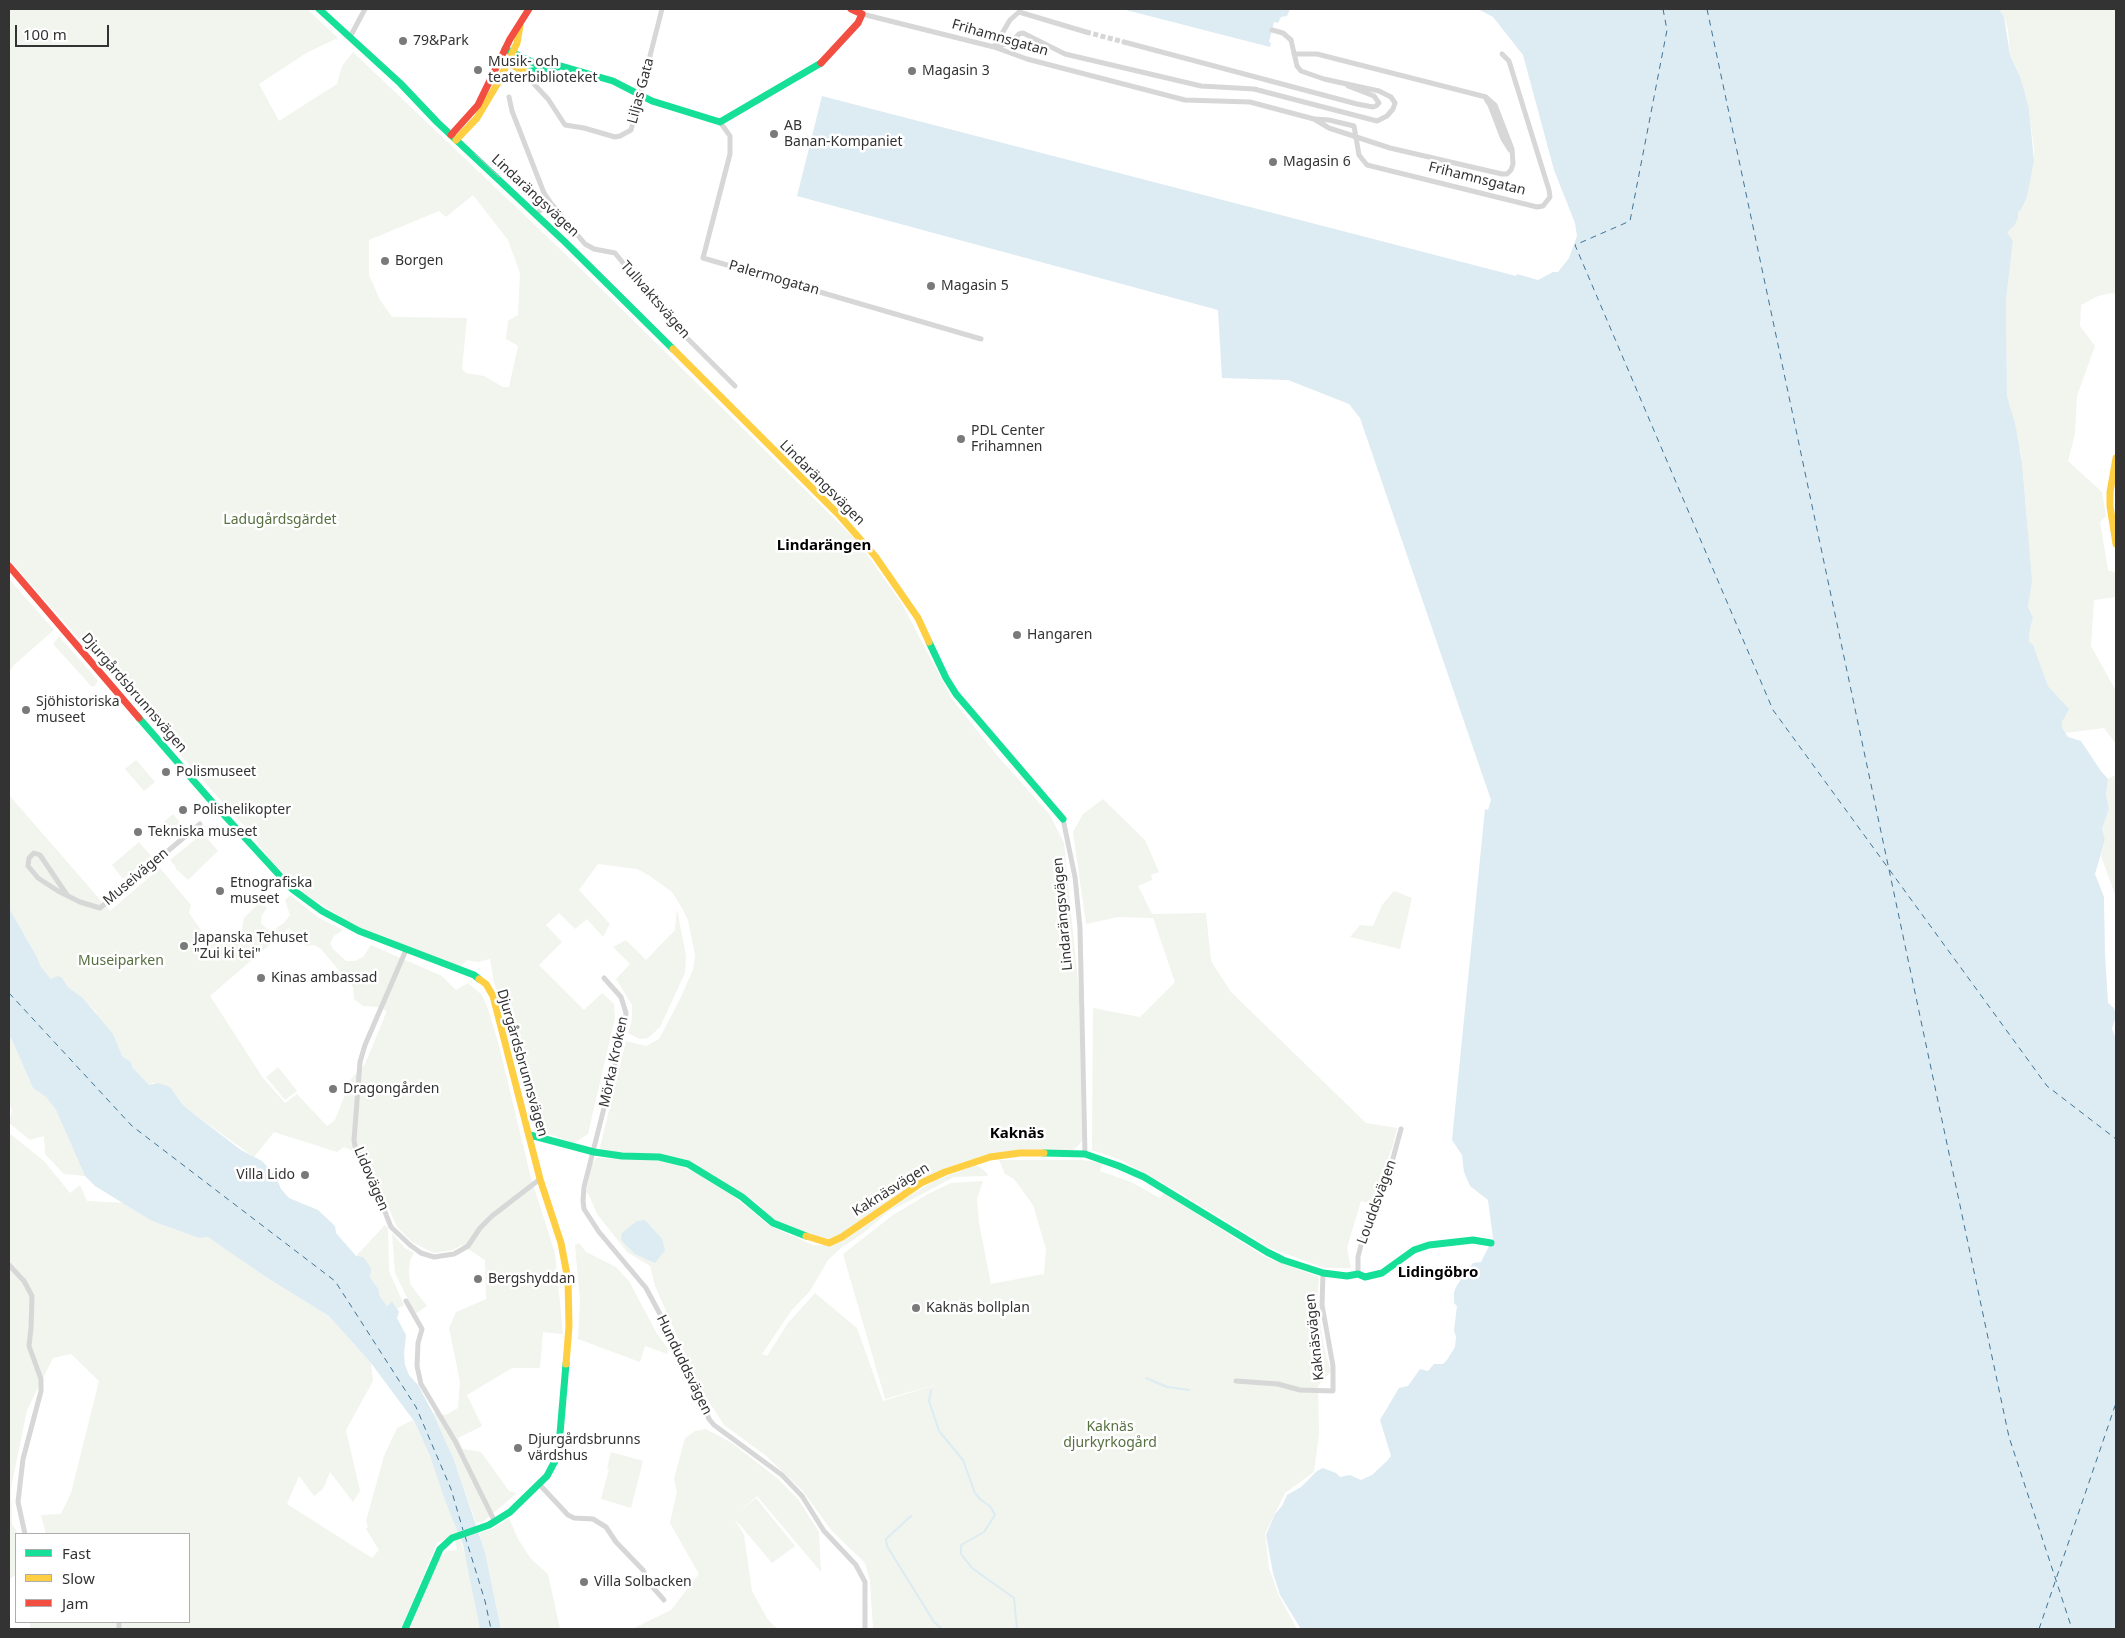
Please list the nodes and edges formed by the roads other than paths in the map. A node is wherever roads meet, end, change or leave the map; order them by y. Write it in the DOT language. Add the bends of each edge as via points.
graph roads {
  1 [pos="318,9"];
  2 [pos="365,9"];
  3 [pos="529,9"];
  4 [pos="662,9"];
  5 [pos="851,9"];
  6 [pos="862,14"];
  7 [pos="520,25"];
  8 [pos="1272,30"];
  9 [pos="1086,32"];
  10 [pos="350,37"];
  11 [pos="1124,42"];
  12 [pos="994,47"];
  13 [pos="505,49"];
  14 [pos="512,53"];
  15 [pos="1294,54"];
  16 [pos="1502,54"];
  17 [pos="501,59"];
  18 [pos="508,63"];
  19 [pos="561,66"];
  20 [pos="527,72"];
  21 [pos="499,81"];
  22 [pos="1343,84"];
  23 [pos="640,94"];
  24 [pos="509,97"];
  25 [pos="1314,119"];
  26 [pos="720,122"];
  27 [pos="1356,136"];
  28 [pos="454,137"];
  29 [pos="550,202"];
  30 [pos="536,214"];
  31 [pos="981,339"];
  32 [pos="735,386"];
  33 [pos="2116,458"];
  34 [pos="2116,544"];
  35 [pos="9,566"];
  36 [pos="1063,819"];
  37 [pos="200,824"];
  38 [pos="67,895"];
  39 [pos="406,950"];
  40 [pos="604,978"];
  41 [pos="1401,1130"];
  42 [pos="530,1136"];
  43 [pos="594,1152"];
  44 [pos="1085,1154"];
  45 [pos="540,1179"];
  46 [pos="1492,1243"];
  47 [pos="9,1265"];
  48 [pos="1323,1274"];
  49 [pos="1358,1274"];
  50 [pos="406,1301"];
  51 [pos="1236,1381"];
  52 [pos="539,1484"];
  53 [pos="495,1522"];
  54 [pos="25,1533"];
  55 [pos="664,1600"];
  56 [pos="405,1629"];
  57 [pos="865,1629"];
  1 -- 10 [label="street, Lindarängsvägen"];
  2 -- 10 [label="street"];
  3 -- 7 [label="street"];
  4 -- 23 [label="street, Liljas Gata"];
  5 -- 6 [label="street"];
  6 -- 12 [label="street, Frihamnsgatan"];
  6 -- 26 [label="street" via="853,30 819,66"];
  7 -- 13 [label="street"];
  7 -- 14 [label="street"];
  8 -- 15 [label="street" via="1291,40"];
  9 -- 12 [label="street" via="1019,12 1010,20"];
  10 -- 28 [label="street, Lindarängsvägen"];
  11 -- 22 [label="street" via="1357,104 1373,107 1379,103 1374,96"];
  12 -- 22 [label="street" via="1002,47 1023,34 1065,54 1201,86 1254,89 1377,121 1394,109 1395,103 1385,94"];
  12 -- 25 [label="street, Frihamnsgatan" via="1027,59 1185,100 1250,102"];
  13 -- 14 [label="street"];
  13 -- 17 [label="street"];
  14 -- 18 [label="street"];
  14 -- 19 [label="street" via="536,64"];
  15 -- 22 [label="street" via="1297,66 1308,75"];
  15 -- 27 [label="street, Frihamnsgatan" via="1317,54 1486,97 1495,105 1513,157 1510,170 1502,174 1390,148"];
  16 -- 27 [label="street, Frihamnsgatan" via="1509,62 1549,190 1550,197 1543,206 1367,165 1359,155"];
  17 -- 18 [label="street"];
  17 -- 28 [label="street" via="478,105"];
  18 -- 20 [label="street"];
  18 -- 21 [label="street"];
  19 -- 20 [label="street"];
  19 -- 23 [label="street" via="613,80"];
  20 -- 21 [label="street"];
  20 -- 23 [label="street, Liljas Gata" via="565,125 614,137 631,130"];
  21 -- 28 [label="street" via="477,118"];
  23 -- 26 [label="street" via="652,101"];
  24 -- 29 [label="street, Tullvaktsvägen"];
  25 -- 27 [label="street, Frihamnsgatan" via="1329,128"];
  25 -- 27 [label="street, Frihamnsgatan" via="1354,126"];
  26 -- 31 [label="street, Palermogatan" via="730,136 730,154 703,258"];
  28 -- 30 [label="street, Lindarängsvägen"];
  29 -- 30 [label="street"];
  29 -- 32 [label="street, Tullvaktsvägen" via="585,244 615,253 671,322"];
  30 -- 36 [label="street, Lindarängsvägen" via="838,514 875,556 918,618 956,694"];
  33 -- 34 [label="street" via="2110,496"];
  35 -- 39 [label="street, Djurgårdsbrunnsvägen" via="276,873 322,911 359,931"];
  36 -- 44 [label="street, Lindarängsvägen" via="1075,877 1080,928"];
  37 -- 38 [label="street, Museivägen" via="100,908"];
  38 -- 38 [label="street, Museivägen" via="38,878 28,866 34,853 40,855"];
  39 -- 42 [label="street, Djurgårdsbrunnsvägen" via="474,975 490,989"];
  39 -- 45 [label="street, Lidovägen" via="360,1062 354,1140 391,1227 421,1253 434,1257 454,1254 468,1246 492,1216"];
  40 -- 43 [label="street, Mörka Kroken" via="621,997 626,1013"];
  41 -- 49 [label="street, Louddsvägen" via="1363,1237"];
  42 -- 43 [label="street, Kaknäsvägen"];
  42 -- 45 [label="street, Djurgårdsbrunnsvägen"];
  43 -- 44 [label="street, Kaknäsvägen" via="659,1157 688,1164 742,1197 773,1223 812,1240 829,1243 922,1183 958,1167 990,1157 1020,1153"];
  43 -- 57 [label="street, Hunduddsvägen" via="584,1190 583,1201 588,1217 646,1288 689,1368 714,1425 782,1475 802,1496 824,1531 856,1565 865,1582"];
  44 -- 48 [label="street, Kaknäsvägen" via="1144,1177 1266,1252"];
  45 -- 52 [label="street, Djurgårdsbrunnsvägen" via="561,1243 570,1304 559,1445 550,1471"];
  46 -- 49 [label="street, Kaknäsvägen" via="1472,1240 1429,1245 1414,1250 1382,1273 1365,1277"];
  47 -- 54 [label="street" via="32,1296 29,1346 41,1379 41,1391 23,1459 18,1502"];
  48 -- 49 [label="street, Kaknäsvägen"];
  48 -- 51 [label="street, Kaknäsvägen" via="1322,1305 1333,1366 1332,1391"];
  50 -- 53 [label="street" via="422,1330 416,1366 421,1384 455,1441"];
  52 -- 53 [label="street, Djurgårdsbrunnsvägen"];
  52 -- 55 [label="street" via="568,1515 593,1519 606,1527"];
  53 -- 56 [label="street, Djurgårdsbrunnsvägen" via="455,1537 443,1546 436,1555"];
}
